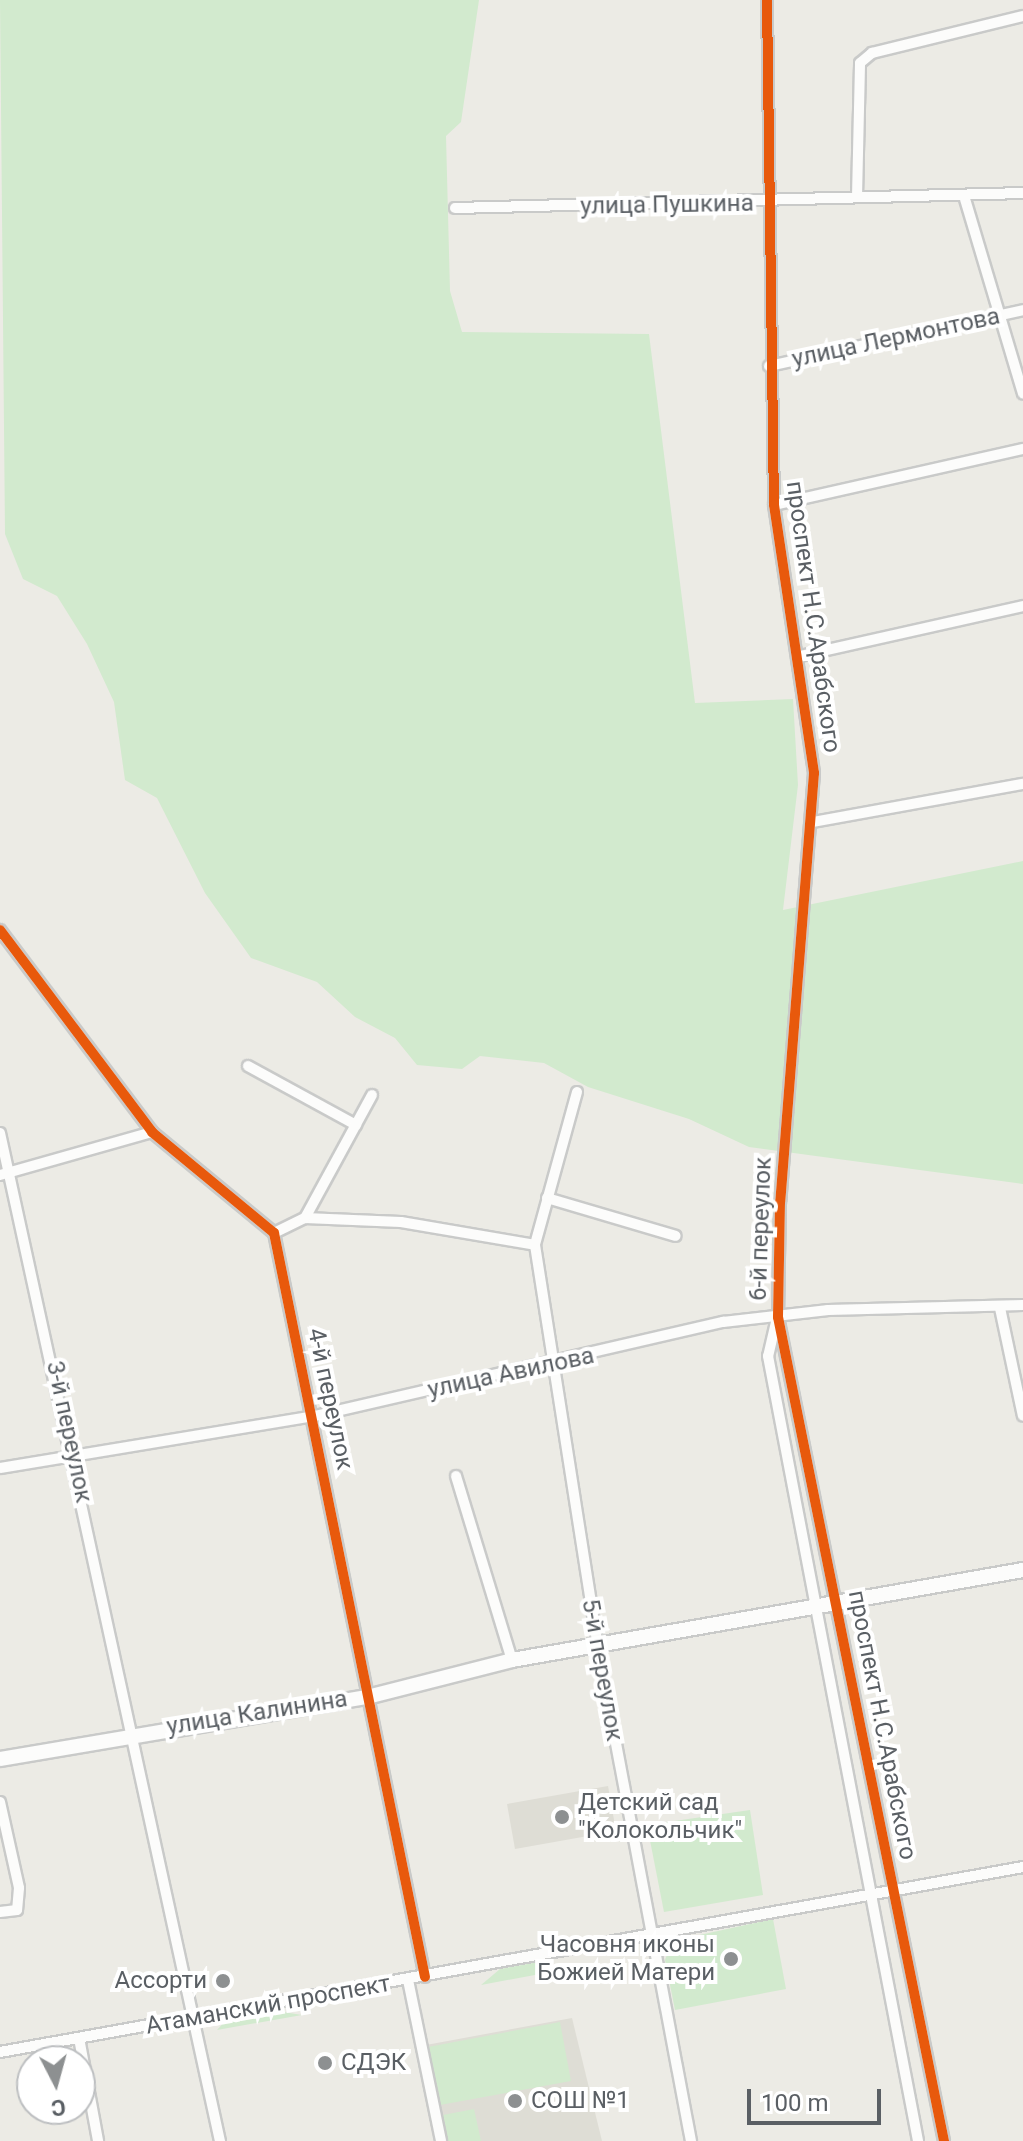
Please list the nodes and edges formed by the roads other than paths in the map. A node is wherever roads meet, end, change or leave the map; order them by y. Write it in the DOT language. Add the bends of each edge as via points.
graph roads {
  1 [pos="767,0"];
  2 [pos="1023,16"];
  3 [pos="1023,193"];
  4 [pos="857,197"];
  5 [pos="965,199"];
  6 [pos="767,203"];
  7 [pos="455,208"];
  8 [pos="1023,310"];
  9 [pos="999,316"];
  10 [pos="769,366"];
  11 [pos="1023,394"];
  12 [pos="1023,449"];
  13 [pos="774,505"];
  14 [pos="1023,606"];
  15 [pos="800,656"];
  16 [pos="1023,784"];
  17 [pos="813,822"];
  18 [pos="0,930"];
  19 [pos="248,1066"];
  20 [pos="577,1092"];
  21 [pos="372,1095"];
  22 [pos="356,1125"];
  23 [pos="152,1132"];
  24 [pos="0,1133"];
  25 [pos="784,1143"];
  26 [pos="12,1172"];
  27 [pos="0,1175"];
  28 [pos="547,1198"];
  29 [pos="305,1218"];
  30 [pos="274,1233"];
  31 [pos="676,1236"];
  32 [pos="535,1245"];
  33 [pos="1023,1305"];
  34 [pos="1000,1308"];
  35 [pos="778,1317"];
  36 [pos="549,1367"];
  37 [pos="315,1416"];
  38 [pos="1023,1416"];
  39 [pos="75,1457"];
  40 [pos="0,1468"];
  41 [pos="456,1476"];
  42 [pos="1023,1570"];
  43 [pos="838,1603"];
  44 [pos="816,1608"];
  45 [pos="598,1648"];
  46 [pos="512,1660"];
  47 [pos="371,1696"];
  48 [pos="134,1732"];
  49 [pos="0,1759"];
  50 [pos="0,1802"];
  51 [pos="1023,1867"];
  52 [pos="894,1891"];
  53 [pos="871,1896"];
  54 [pos="0,1912"];
  55 [pos="652,1936"];
  56 [pos="425,1977"];
  57 [pos="408,1980"];
  58 [pos="196,2019"];
  59 [pos="79,2038"];
  60 [pos="0,2052"];
  61 [pos="98,2141"];
  62 [pos="220,2141"];
  63 [pos="441,2141"];
  64 [pos="691,2141"];
  65 [pos="918,2141"];
  66 [pos="944,2141"];
  1 -- 6 [label="street, проспект Н.С.Арабского"];
  2 -- 4 [label="street" via="872,53 860,63"];
  3 -- 5 [label="street, улица Пушкина"];
  4 -- 5 [label="street, улица Пушкина"];
  4 -- 6 [label="street, улица Пушкина"];
  5 -- 9 [label="street"];
  6 -- 7 [label="street, улица Пушкина"];
  6 -- 10 [label="street, проспект Н.С.Арабского"];
  8 -- 9 [label="street, улица Лермонтова"];
  9 -- 10 [label="street, улица Лермонтова"];
  9 -- 11 [label="street"];
  10 -- 13 [label="street, проспект Н.С.Арабского"];
  12 -- 13 [label="street"];
  13 -- 15 [label="street, проспект Н.С.Арабского"];
  14 -- 15 [label="street"];
  15 -- 17 [label="street, проспект Н.С.Арабского"];
  16 -- 17 [label="street"];
  17 -- 25 [label="street, проспект Н.С.Арабского"];
  18 -- 23 [label="street"];
  19 -- 22 [label="street"];
  20 -- 28 [label="street, 5-й переулок"];
  21 -- 22 [label="street"];
  22 -- 29 [label="street"];
  23 -- 26 [label="street"];
  23 -- 30 [label="street"];
  24 -- 26 [label="street, 3-й переулок"];
  25 -- 35 [label="street, 6-й переулок"];
  26 -- 27 [label="street"];
  26 -- 39 [label="street, 3-й переулок"];
  28 -- 31 [label="street"];
  28 -- 32 [label="street, 5-й переулок"];
  29 -- 30 [label="street"];
  29 -- 32 [label="street" via="401,1222"];
  30 -- 37 [label="street, 4-й переулок"];
  32 -- 36 [label="street, 5-й переулок"];
  33 -- 34 [label="street, улица Авилова"];
  34 -- 35 [label="street, улица Авилова"];
  34 -- 38 [label="street"];
  35 -- 36 [label="street, улица Авилова" via="663,1333"];
  35 -- 43 [label="street, проспект Н.С.Арабского"];
  35 -- 44 [label="street, проспект Н.С.Арабского" via="768,1356"];
  36 -- 37 [label="street, улица Авилова"];
  36 -- 45 [label="street, 5-й переулок"];
  37 -- 39 [label="street, улица Авилова"];
  37 -- 47 [label="street, 4-й переулок"];
  39 -- 40 [label="street, улица Авилова"];
  39 -- 48 [label="street, 3-й переулок"];
  41 -- 46 [label="street"];
  42 -- 43 [label="main road, улица Калинина"];
  43 -- 44 [label="main road, улица Калинина"];
  43 -- 52 [label="street, проспект Н.С.Арабского"];
  44 -- 45 [label="main road, улица Калинина"];
  44 -- 53 [label="street, проспект Н.С.Арабского"];
  45 -- 46 [label="main road, улица Калинина"];
  45 -- 55 [label="street, 5-й переулок"];
  46 -- 47 [label="main road, улица Калинина"];
  47 -- 48 [label="main road, улица Калинина"];
  47 -- 56 [label="street, 4-й переулок"];
  48 -- 49 [label="main road, улица Калинина"];
  48 -- 58 [label="street, 3-й переулок"];
  50 -- 54 [label="street" via="19,1888 17,1910"];
  51 -- 52 [label="street, Атаманский проспект"];
  52 -- 53 [label="street, Атаманский проспект"];
  52 -- 66 [label="street, проспект Н.С.Арабского"];
  53 -- 55 [label="street, Атаманский проспект"];
  53 -- 65 [label="street, проспект Н.С.Арабского"];
  55 -- 56 [label="street, Атаманский проспект"];
  55 -- 64 [label="street, 5-й переулок"];
  56 -- 57 [label="street, Атаманский проспект"];
  57 -- 58 [label="street, Атаманский проспект"];
  57 -- 63 [label="street"];
  58 -- 59 [label="street, Атаманский проспект"];
  58 -- 62 [label="street, 3-й переулок"];
  59 -- 60 [label="street, Атаманский проспект"];
  59 -- 61 [label="street"];
}
